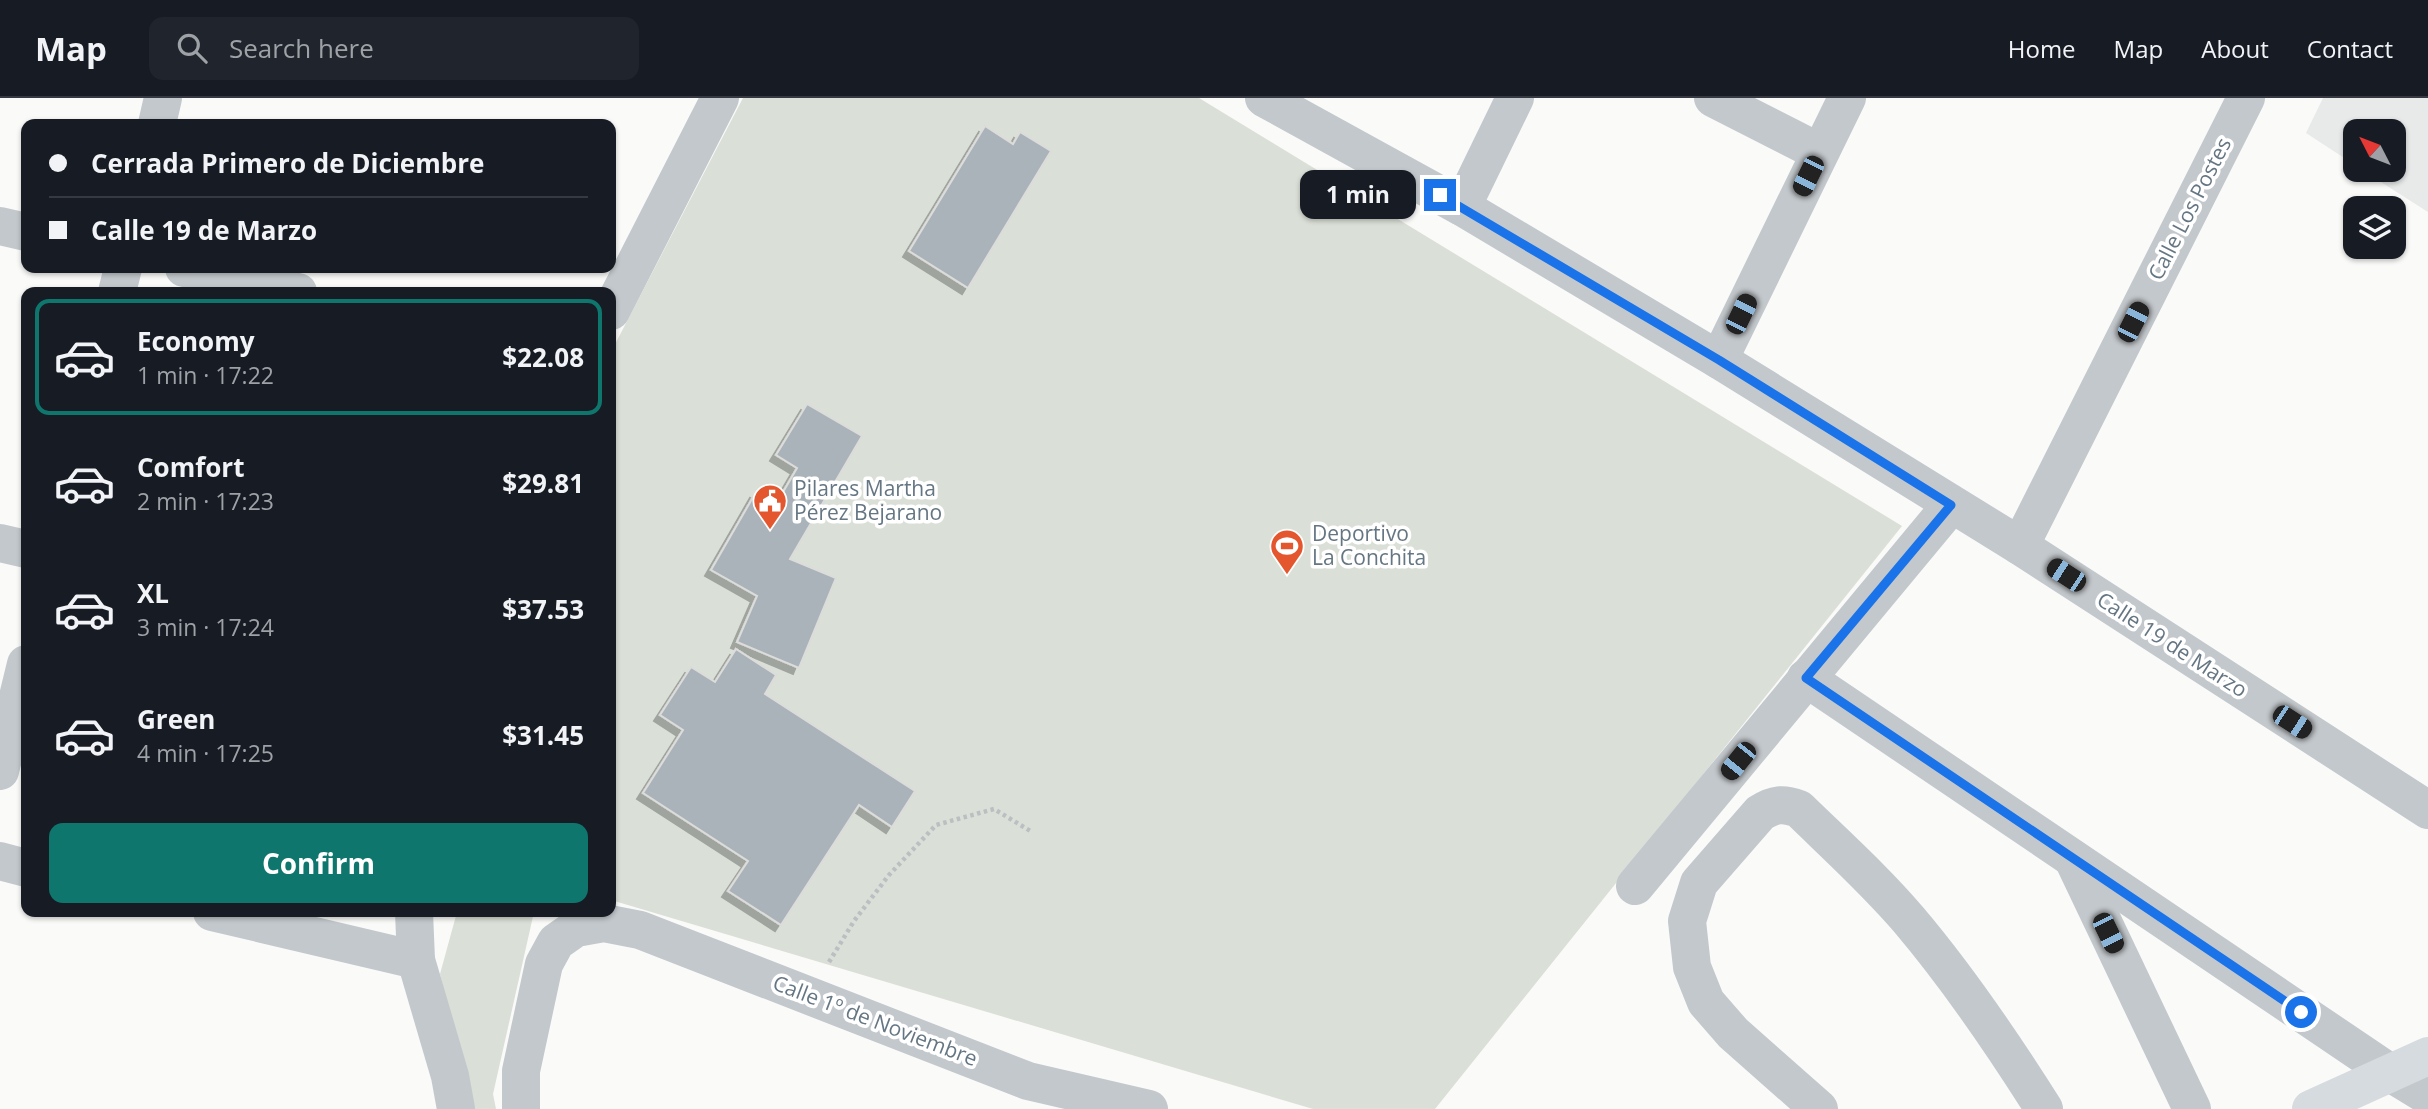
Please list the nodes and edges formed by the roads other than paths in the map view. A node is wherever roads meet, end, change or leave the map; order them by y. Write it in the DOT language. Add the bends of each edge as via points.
graph roads {
  1 [pos="163,98"];
  2 [pos="720,98"];
  3 [pos="1264,98"];
  4 [pos="1515,98"];
  5 [pos="1713,98"];
  6 [pos="1847,98"];
  7 [pos="2246,98"];
  8 [pos="158,119"];
  9 [pos="1819,152"];
  10 [pos="1462,207"];
  11 [pos="0,226"];
  12 [pos="21,231"];
  13 [pos="208,273"];
  14 [pos="274,287"];
  15 [pos="616,301"];
  16 [pos="1719,360"];
  17 [pos="1951,505"];
  18 [pos="0,543"];
  19 [pos="2020,546"];
  20 [pos="21,548"];
  21 [pos="1806,678"];
  22 [pos="21,685"];
  23 [pos="0,771"];
  24 [pos="2428,810"];
  25 [pos="2072,857"];
  26 [pos="0,861"];
  27 [pos="21,867"];
  28 [pos="1635,886"];
  29 [pos="233,917"];
  30 [pos="414,917"];
  31 [pos="416,960"];
  32 [pos="2428,1056"];
  33 [pos="2392,1074"];
  34 [pos="1022,1095"];
  35 [pos="2428,1096"];
  36 [pos="456,1109"];
  37 [pos="521,1109"];
  38 [pos="1149,1109"];
  39 [pos="1819,1109"];
  40 [pos="2044,1109"];
  41 [pos="2192,1109"];
  42 [pos="2311,1109"];
  1 -- 8 [label="street"];
  2 -- 15 [label="street"];
  3 -- 10 [label="street, Calle 19 de Marzo"];
  4 -- 10 [label="street"];
  5 -- 9 [label="street"];
  6 -- 9 [label="street"];
  7 -- 19 [label="street, Calle Los Postes"];
  9 -- 16 [label="street"];
  10 -- 16 [label="street, Calle 19 de Marzo"];
  11 -- 12 [label="street"];
  13 -- 14 [label="street"];
  16 -- 17 [label="street, Calle 19 de Marzo"];
  17 -- 19 [label="street, Calle 19 de Marzo"];
  17 -- 21 [label="street"];
  18 -- 20 [label="street"];
  19 -- 24 [label="street, Calle 19 de Marzo"];
  21 -- 25 [label="street"];
  21 -- 28 [label="street"];
  22 -- 23 [label="street"];
  25 -- 33 [label="street"];
  25 -- 41 [label="street"];
  26 -- 27 [label="street"];
  29 -- 31 [label="street"];
  30 -- 31 [label="street"];
  31 -- 36 [label="street"];
  32 -- 33 [label="main road"];
  33 -- 35 [label="street"];
  33 -- 42 [label="main road"];
  34 -- 37 [label="street, Calle 1º de Noviembre" via="820,1000 640,930 604,923 576,928 556,943 544,964 521,1070"];
  34 -- 38 [label="street, Calle 1º de Noviembre"];
  39 -- 40 [label="street" via="1733,1033 1706,1002 1692,967 1687,921 1699,883 1772,805 1799,809 1909,920"];
}
